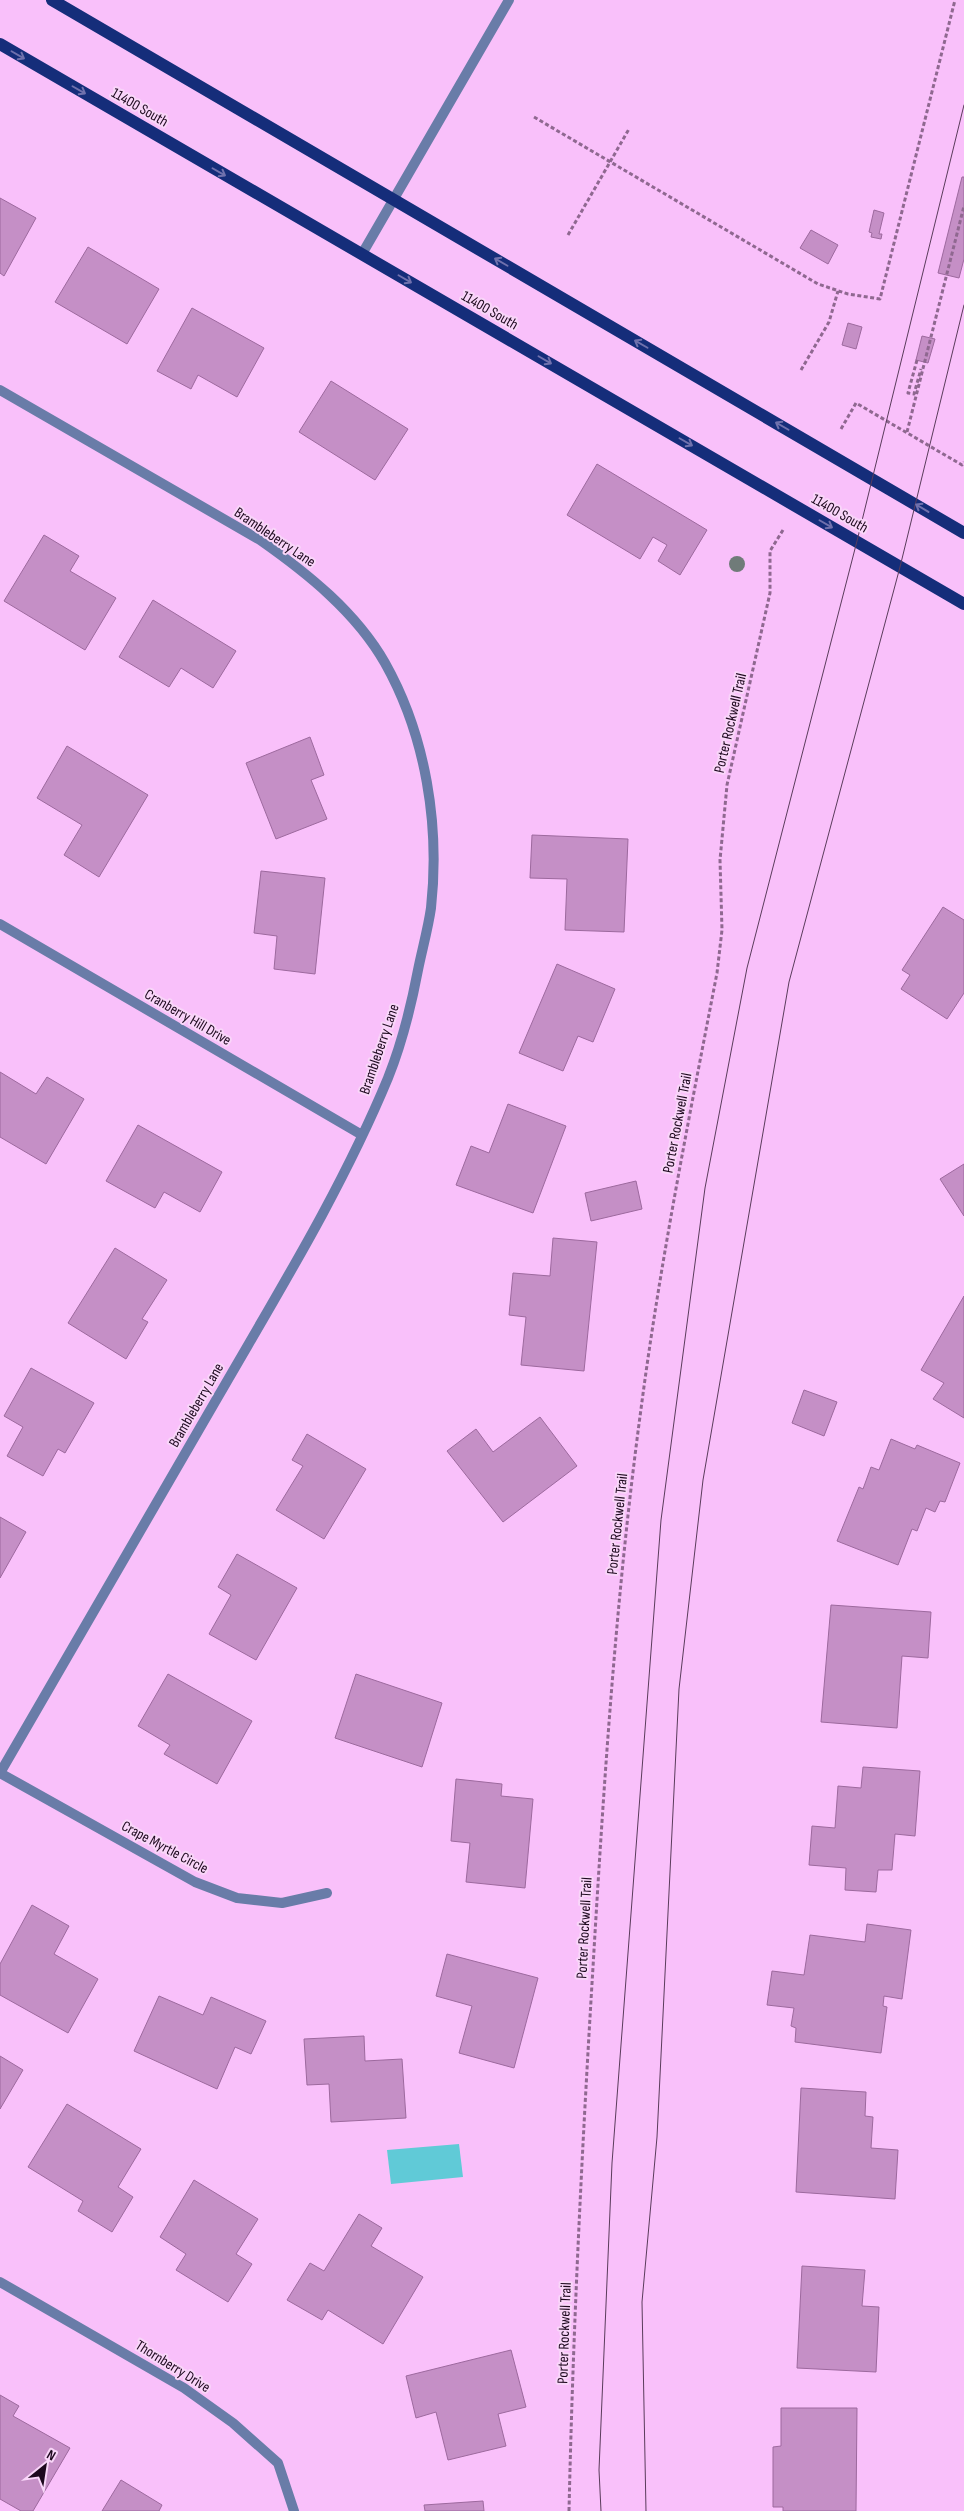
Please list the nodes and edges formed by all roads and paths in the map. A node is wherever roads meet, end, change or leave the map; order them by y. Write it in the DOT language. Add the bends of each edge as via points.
graph roads {
  1 [pos="52,0"];
  2 [pos="509,0"];
  3 [pos="955,0"];
  4 [pos="0,44"];
  5 [pos="534,117"];
  6 [pos="629,129"];
  7 [pos="610,162"];
  8 [pos="394,200"];
  9 [pos="964,206"];
  10 [pos="568,235"];
  11 [pos="362,254"];
  12 [pos="838,292"];
  13 [pos="917,360"];
  14 [pos="924,368"];
  15 [pos="801,370"];
  16 [pos="0,390"];
  17 [pos="856,403"];
  18 [pos="907,432"];
  19 [pos="964,462"];
  20 [pos="964,533"];
  21 [pos="770,551"];
  22 [pos="964,604"];
  23 [pos="0,924"];
  24 [pos="362,1135"];
  25 [pos="0,1773"];
  26 [pos="327,1893"];
  27 [pos="0,2282"];
  28 [pos="294,2511"];
  29 [pos="569,2511"];
  1 -- 8 [label="main road"];
  2 -- 8 [label="street"];
  3 -- 12 [label="path" via="880,299"];
  4 -- 11 [label="main road, 11400 South, one-way"];
  5 -- 7 [label="path"];
  6 -- 7 [label="path"];
  7 -- 10 [label="path"];
  7 -- 12 [label="path" via="818,284"];
  8 -- 11 [label="street"];
  20 -- 8 [label="main road, one-way"];
  9 -- 14 [label="path"];
  11 -- 22 [label="main road, 11400 South, one-way"];
  12 -- 15 [label="path" via="829,322"];
  13 -- 14 [label="path" via="908,393 914,394"];
  14 -- 18 [label="path"];
  16 -- 24 [label="street, Brambleberry Lane" via="260,540 328,594 359,626 384,662 408,713 425,767 434,838 432,891 408,1020 388,1077"];
  17 -- 18 [label="path"];
  18 -- 19 [label="path" via="962,465"];
  21 -- 29 [label="path, Porter Rockwell Trail" via="770,593 727,785 720,860 722,930 717,973 661,1275 624,1558 610,1705 588,2054"];
  23 -- 24 [label="street, Cranberry Hill Drive"];
  24 -- 25 [label="street, Brambleberry Lane" via="332,1199"];
  25 -- 26 [label="street, Crape Myrtle Circle" via="195,1882 237,1898 282,1903"];
  27 -- 28 [label="street, Thornberry Drive" via="184,2388 233,2423 278,2464"];
}
